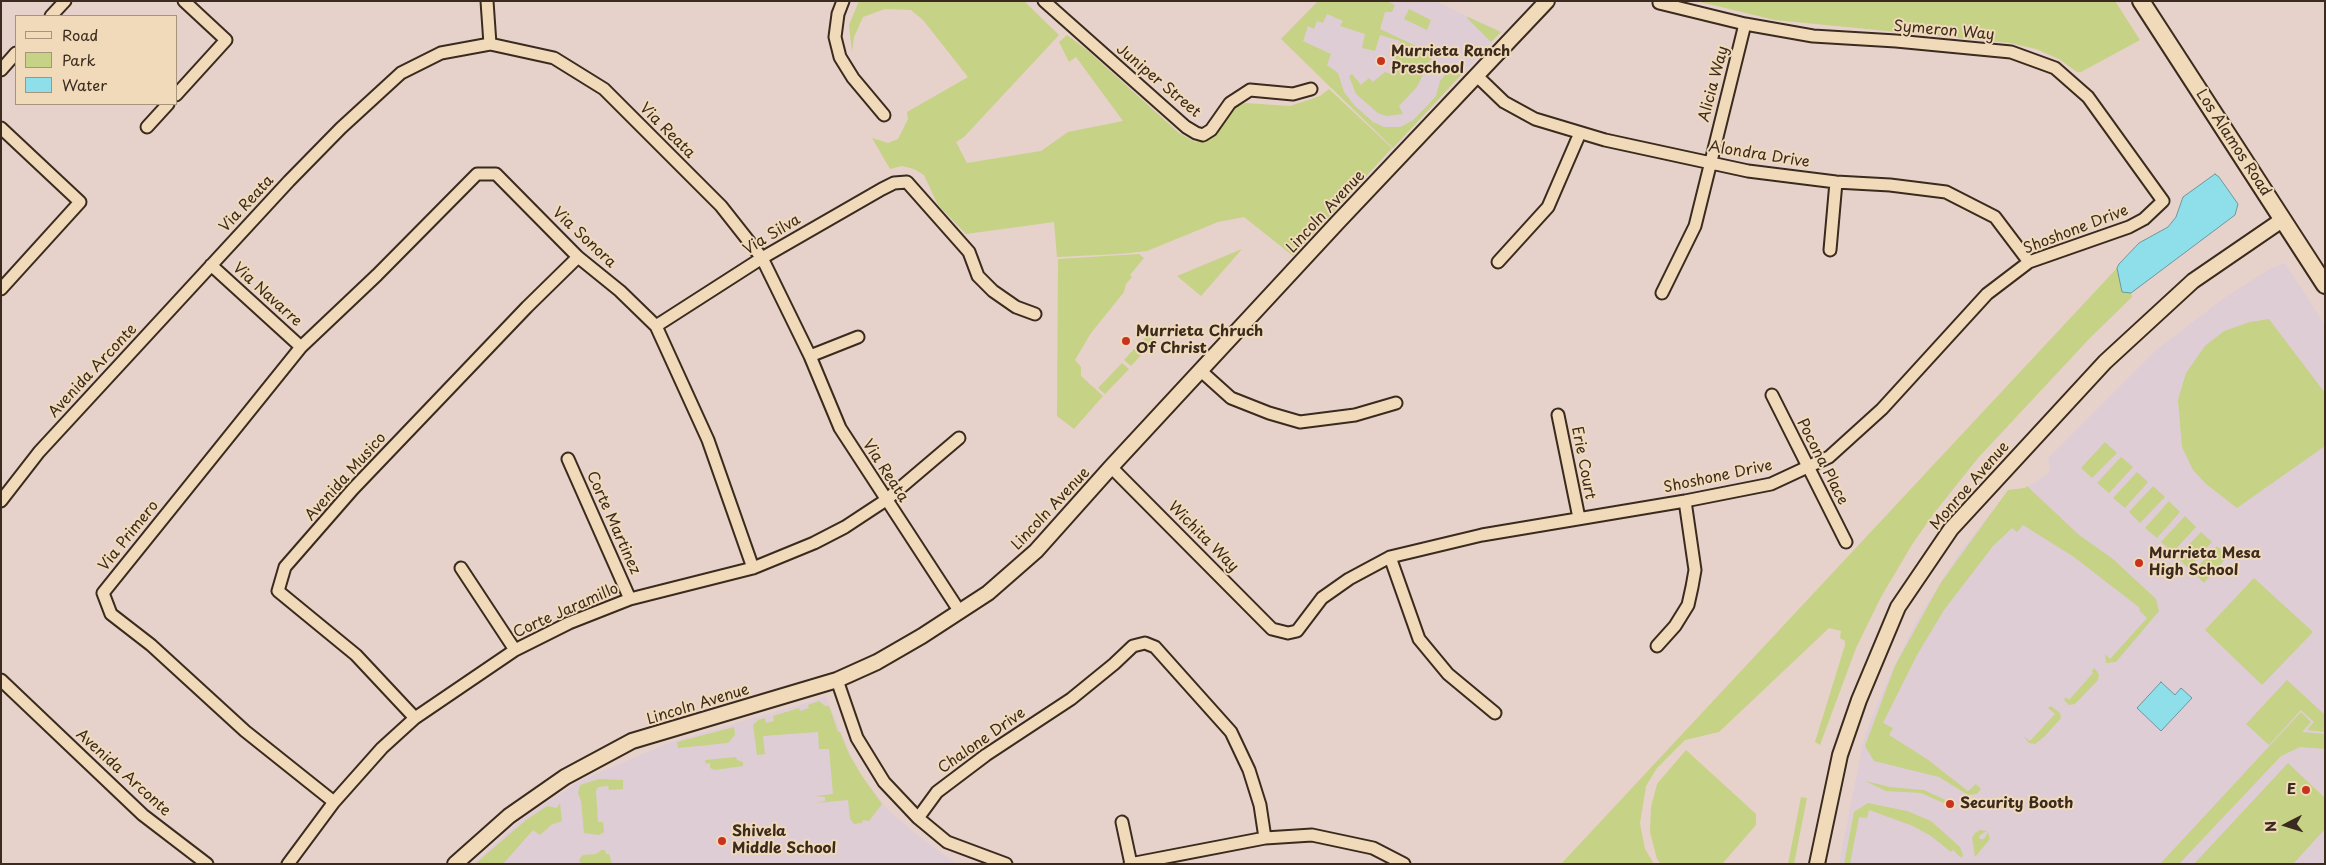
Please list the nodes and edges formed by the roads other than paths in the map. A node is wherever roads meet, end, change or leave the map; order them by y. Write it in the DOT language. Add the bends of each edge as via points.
graph roads {
  1 [pos="65,1"];
  2 [pos="184,1"];
  3 [pos="487,1"];
  4 [pos="844,1"];
  5 [pos="1044,1"];
  6 [pos="1547,1"];
  7 [pos="2141,1"];
  8 [pos="1659,3"];
  9 [pos="52,15"];
  10 [pos="1745,24"];
  11 [pos="490,44"];
  12 [pos="15,55"];
  13 [pos="1,70"];
  14 [pos="1476,76"];
  15 [pos="1311,88"];
  16 [pos="178,93"];
  17 [pos="167,105"];
  18 [pos="884,115"];
  19 [pos="147,127"];
  20 [pos="1,128"];
  21 [pos="1580,133"];
  22 [pos="1709,163"];
  23 [pos="1836,182"];
  24 [pos="2162,201"];
  25 [pos="2282,220"];
  26 [pos="1830,250"];
  27 [pos="578,257"];
  28 [pos="762,258"];
  29 [pos="1498,262"];
  30 [pos="2029,262"];
  31 [pos="211,265"];
  32 [pos="2325,285"];
  33 [pos="1,289"];
  34 [pos="1662,293"];
  35 [pos="1034,314"];
  36 [pos="656,326"];
  37 [pos="858,337"];
  38 [pos="301,347"];
  39 [pos="810,356"];
  40 [pos="1200,371"];
  41 [pos="1772,395"];
  42 [pos="1396,402"];
  43 [pos="1558,415"];
  44 [pos="959,438"];
  45 [pos="568,459"];
  46 [pos="1112,466"];
  47 [pos="1809,466"];
  48 [pos="886,500"];
  49 [pos="1,501"];
  50 [pos="1685,502"];
  51 [pos="1579,518"];
  52 [pos="1846,542"];
  53 [pos="1390,557"];
  54 [pos="461,568"];
  55 [pos="753,568"];
  56 [pos="630,599"];
  57 [pos="960,612"];
  58 [pos="1272,629"];
  59 [pos="1658,646"];
  60 [pos="515,650"];
  61 [pos="1,680"];
  62 [pos="837,680"];
  63 [pos="1495,712"];
  64 [pos="415,718"];
  65 [pos="334,802"];
  66 [pos="918,818"];
  67 [pos="1122,822"];
  68 [pos="1265,838"];
  69 [pos="206,864"];
  70 [pos="288,864"];
  71 [pos="455,864"];
  72 [pos="1006,864"];
  73 [pos="1131,864"];
  74 [pos="1404,864"];
  75 [pos="1816,864"];
  1 -- 9 [label="street"];
  2 -- 16 [label="street" via="226,40"];
  3 -- 11 [label="street"];
  4 -- 18 [label="street" via="838,14 835,37 840,58"];
  5 -- 15 [label="street, Juniper Street" via="1196,133 1212,130 1230,103 1250,90 1293,94"];
  6 -- 14 [label="street, Lincoln Avenue"];
  7 -- 25 [label="main road, Los Alamos Road"];
  8 -- 10 [label="street, Symeron Way"];
  10 -- 22 [label="street, Alicia Way"];
  10 -- 24 [label="street, Symeron Way" via="1814,36 2011,52 2055,68 2088,97"];
  11 -- 28 [label="street, Via Reata" via="554,58 604,89 722,206"];
  11 -- 31 [label="street, Via Reata" via="441,53 401,73 341,128"];
  12 -- 13 [label="street"];
  14 -- 21 [label="street, Alondra Drive" via="1504,102 1535,119"];
  14 -- 40 [label="street, Lincoln Avenue"];
  17 -- 19 [label="street"];
  20 -- 33 [label="street" via="80,202"];
  21 -- 22 [label="street, Alondra Drive"];
  21 -- 29 [label="street" via="1548,207"];
  22 -- 23 [label="street, Alondra Drive"];
  22 -- 34 [label="street, Alicia Way" via="1695,226"];
  23 -- 26 [label="street"];
  23 -- 30 [label="street, Alondra Drive" via="1946,192 1995,218"];
  24 -- 30 [label="street, Shoshone Drive" via="2144,219 2129,227"];
  25 -- 32 [label="main road, Los Alamos Road"];
  25 -- 75 [label="street, Monroe Avenue" via="2193,281 2105,362 1951,529 1898,607 1859,700 1840,755"];
  27 -- 36 [label="street, Via Sonora"];
  27 -- 38 [label="street, Via Sonora" via="496,174 477,174 377,276"];
  27 -- 64 [label="street, Avenida Musico" via="526,307 353,489 285,567 278,592 356,655"];
  28 -- 35 [label="street, Via Silva" via="894,183 908,184 969,252 978,276 1016,307"];
  28 -- 36 [label="street, Via Silva"];
  28 -- 39 [label="street, Via Reata"];
  30 -- 47 [label="street, Shoshone Drive" via="1987,294 1882,409 1829,458"];
  31 -- 38 [label="street, Via Navarre"];
  31 -- 49 [label="street, Avenida Arconte" via="39,452"];
  36 -- 55 [label="street, Via Sonora" via="708,440"];
  37 -- 39 [label="street"];
  38 -- 65 [label="street, Via Primero" via="103,593 111,614"];
  39 -- 48 [label="street, Via Reata" via="840,428"];
  40 -- 42 [label="street" via="1231,398 1269,414 1300,422 1355,415"];
  40 -- 46 [label="street, Lincoln Avenue"];
  41 -- 47 [label="street, Pocona Place"];
  43 -- 51 [label="street, Erie Court"];
  44 -- 48 [label="street, Corte Jaramillo"];
  45 -- 56 [label="street, Corte Martinez"];
  46 -- 57 [label="street, Lincoln Avenue" via="1036,551"];
  46 -- 58 [label="street, Wichita Way"];
  47 -- 50 [label="street, Shoshone Drive" via="1771,484"];
  47 -- 52 [label="street, Pocona Place"];
  48 -- 55 [label="street, Corte Jaramillo" via="814,543"];
  48 -- 57 [label="street, Via Reata"];
  50 -- 51 [label="street, Shoshone Drive"];
  50 -- 59 [label="street" via="1695,570 1692,587 1688,605"];
  51 -- 53 [label="street, Shoshone Drive" via="1482,535"];
  53 -- 58 [label="street, Shoshone Drive" via="1322,598 1296,631 1288,633"];
  53 -- 63 [label="street" via="1420,639 1448,674"];
  54 -- 60 [label="street"];
  55 -- 56 [label="street, Corte Jaramillo"];
  56 -- 60 [label="street, Corte Jaramillo" via="569,623"];
  57 -- 62 [label="street, Lincoln Avenue" via="877,662"];
  60 -- 64 [label="street, Corte Jaramillo"];
  61 -- 69 [label="street, Avenida Arconte" via="143,815"];
  62 -- 66 [label="street" via="856,738 884,782"];
  62 -- 71 [label="street, Lincoln Avenue" via="632,741 560,780 508,816"];
  64 -- 65 [label="street, Corte Jaramillo" via="382,748"];
  65 -- 70 [label="street, Corte Jaramillo"];
  66 -- 68 [label="street, Chalone Drive" via="937,792 1071,699 1133,646 1145,643 1155,647 1230,732 1249,770 1260,805"];
  66 -- 72 [label="street" via="947,842"];
  67 -- 73 [label="street"];
  68 -- 73 [label="street"];
  68 -- 74 [label="street" via="1312,835 1373,848"];
}
